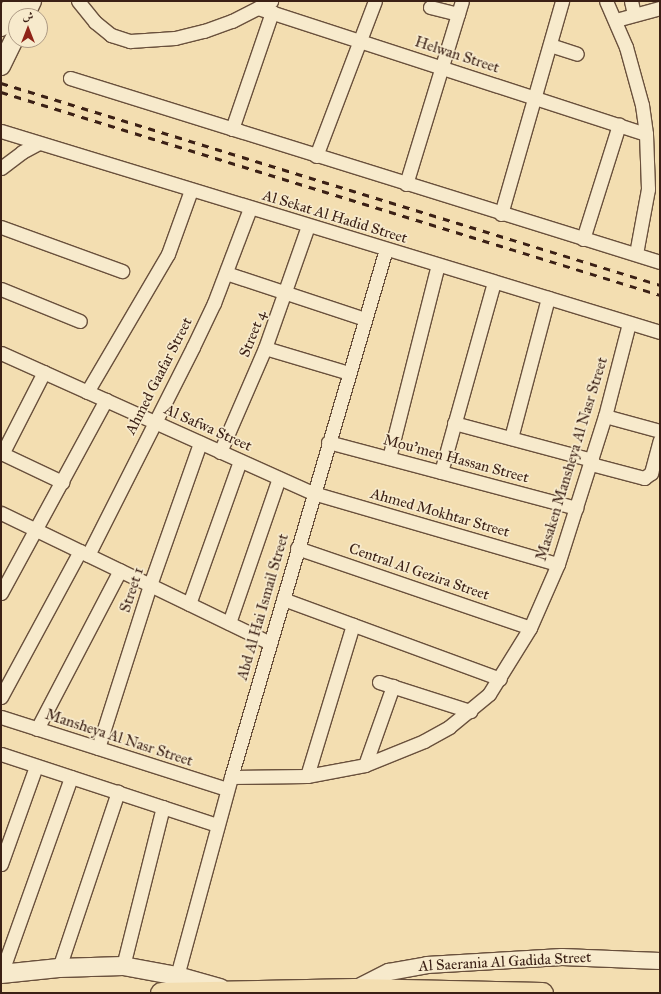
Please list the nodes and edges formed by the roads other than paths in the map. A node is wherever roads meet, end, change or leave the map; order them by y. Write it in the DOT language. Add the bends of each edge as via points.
graph roads {
  1 [pos="12,1"];
  2 [pos="375,1"];
  3 [pos="462,1"];
  4 [pos="562,1"];
  5 [pos="606,1"];
  6 [pos="631,1"];
  7 [pos="80,2"];
  8 [pos="271,6"];
  9 [pos="430,7"];
  10 [pos="660,8"];
  11 [pos="458,14"];
  12 [pos="634,14"];
  13 [pos="616,20"];
  14 [pos="1,27"];
  15 [pos="360,40"];
  16 [pos="550,46"];
  17 [pos="10,48"];
  18 [pos="577,54"];
  19 [pos="1,66"];
  20 [pos="442,67"];
  21 [pos="70,78"];
  22 [pos="535,97"];
  23 [pos="619,125"];
  24 [pos="232,129"];
  25 [pos="1,131"];
  26 [pos="646,134"];
  27 [pos="39,143"];
  28 [pos="316,156"];
  29 [pos="1,168"];
  30 [pos="406,184"];
  31 [pos="191,190"];
  32 [pos="250,208"];
  33 [pos="501,214"];
  34 [pos="308,226"];
  35 [pos="1,227"];
  36 [pos="583,239"];
  37 [pos="386,249"];
  38 [pos="636,254"];
  39 [pos="660,262"];
  40 [pos="438,265"];
  41 [pos="122,271"];
  42 [pos="226,272"];
  43 [pos="494,282"];
  44 [pos="1,289"];
  45 [pos="286,293"];
  46 [pos="548,298"];
  47 [pos="365,319"];
  48 [pos="80,321"];
  49 [pos="630,323"];
  50 [pos="660,332"];
  51 [pos="265,348"];
  52 [pos="1,353"];
  53 [pos="44,372"];
  54 [pos="349,373"];
  55 [pos="87,392"];
  56 [pos="106,400"];
  57 [pos="605,416"];
  58 [pos="154,422"];
  59 [pos="454,423"];
  60 [pos="660,431"];
  61 [pos="511,438"];
  62 [pos="660,440"];
  63 [pos="328,442"];
  64 [pos="200,443"];
  65 [pos="220,452"];
  66 [pos="2,453"];
  67 [pos="389,458"];
  68 [pos="240,460"];
  69 [pos="591,462"];
  70 [pos="441,472"];
  71 [pos="279,478"];
  72 [pos="62,482"];
  73 [pos="313,493"];
  74 [pos="576,508"];
  75 [pos="1,513"];
  76 [pos="36,530"];
  77 [pos="298,548"];
  78 [pos="84,553"];
  79 [pos="558,564"];
  80 [pos="120,570"];
  81 [pos="150,585"];
  82 [pos="1,593"];
  83 [pos="283,599"];
  84 [pos="189,604"];
  85 [pos="229,623"];
  86 [pos="353,625"];
  87 [pos="530,628"];
  88 [pos="270,643"];
  89 [pos="500,679"];
  90 [pos="379,682"];
  91 [pos="393,686"];
  92 [pos="1,697"];
  93 [pos="470,711"];
  94 [pos="1,717"];
  95 [pos="37,729"];
  96 [pos="98,748"];
  97 [pos="1,754"];
  98 [pos="365,765"];
  99 [pos="36,766"];
  100 [pos="307,776"];
  101 [pos="71,777"];
  102 [pos="229,783"];
  103 [pos="118,792"];
  104 [pos="163,807"];
  105 [pos="217,825"];
  106 [pos="1,864"];
  107 [pos="660,961"];
  108 [pos="123,966"];
  109 [pos="59,968"];
  110 [pos="1,974"];
  111 [pos="177,976"];
  112 [pos="355,989"];
  113 [pos="231,992"];
  114 [pos="161,993"];
  115 [pos="542,993"];
  1 -- 14 [label="main road"];
  2 -- 15 [label="street"];
  3 -- 11 [label="street"];
  4 -- 16 [label="street"];
  5 -- 13 [label="street"];
  6 -- 12 [label="street"];
  7 -- 8 [label="street" via="96,22 111,35 130,41 175,38 204,32 258,8"];
  8 -- 15 [label="street, Helwan Street"];
  8 -- 24 [label="street"];
  9 -- 11 [label="street"];
  10 -- 12 [label="street"];
  11 -- 20 [label="street"];
  12 -- 13 [label="street"];
  13 -- 26 [label="street" via="635,76"];
  15 -- 20 [label="street, Helwan Street"];
  15 -- 28 [label="street"];
  16 -- 18 [label="street"];
  16 -- 22 [label="street"];
  17 -- 19 [label="main road"];
  20 -- 22 [label="street, Helwan Street"];
  20 -- 30 [label="street"];
  21 -- 24 [label="street"];
  22 -- 23 [label="street, Helwan Street"];
  22 -- 33 [label="street"];
  23 -- 26 [label="street, Helwan Street"];
  23 -- 36 [label="street"];
  24 -- 28 [label="street"];
  25 -- 27 [label="street, Al Sekat Al Hadid Street"];
  26 -- 38 [label="street" via="648,189"];
  27 -- 29 [label="street"];
  27 -- 31 [label="street, Al Sekat Al Hadid Street"];
  28 -- 30 [label="street"];
  30 -- 33 [label="street"];
  31 -- 32 [label="street, Al Sekat Al Hadid Street"];
  31 -- 55 [label="street" via="168,254"];
  32 -- 34 [label="street, Al Sekat Al Hadid Street"];
  32 -- 42 [label="street, Ahmed Gaafar Street"];
  33 -- 36 [label="street"];
  34 -- 37 [label="street, Al Sekat Al Hadid Street"];
  34 -- 45 [label="street, Street 4"];
  35 -- 41 [label="street"];
  36 -- 38 [label="street"];
  37 -- 40 [label="street, Al Sekat Al Hadid Street"];
  37 -- 47 [label="street, Abd Al Hai Ismail Street"];
  38 -- 39 [label="street"];
  40 -- 43 [label="street, Al Sekat Al Hadid Street"];
  40 -- 67 [label="street"];
  42 -- 45 [label="street"];
  42 -- 58 [label="street, Ahmed Gaafar Street" via="193,347"];
  43 -- 46 [label="street, Al Sekat Al Hadid Street"];
  43 -- 59 [label="street"];
  44 -- 48 [label="street"];
  45 -- 47 [label="street"];
  45 -- 51 [label="street, Street 4"];
  46 -- 49 [label="street, Al Sekat Al Hadid Street"];
  46 -- 61 [label="street"];
  47 -- 54 [label="street, Abd Al Hai Ismail Street"];
  49 -- 50 [label="street, Al Sekat Al Hadid Street"];
  49 -- 57 [label="street, Masaken Mansheya Al Nasr Street"];
  51 -- 54 [label="street"];
  51 -- 65 [label="street, Street 4"];
  52 -- 53 [label="street, Al Safwa Street"];
  53 -- 55 [label="street, Al Safwa Street"];
  53 -- 66 [label="street"];
  54 -- 63 [label="street, Abd Al Hai Ismail Street"];
  55 -- 56 [label="street, Al Safwa Street"];
  56 -- 58 [label="street, Al Safwa Street"];
  56 -- 72 [label="street"];
  57 -- 60 [label="street"];
  57 -- 69 [label="street, Masaken Mansheya Al Nasr Street"];
  58 -- 64 [label="street, Al Safwa Street"];
  58 -- 78 [label="street, Ahmed Gaafar Street"];
  59 -- 61 [label="street"];
  59 -- 70 [label="street"];
  61 -- 69 [label="street"];
  62 -- 69 [label="street" via="650,473 644,478"];
  63 -- 67 [label="street, Mou'men Hassan Street"];
  63 -- 73 [label="street, Abd Al Hai Ismail Street"];
  64 -- 65 [label="street, Al Safwa Street"];
  64 -- 81 [label="street, Street 1"];
  65 -- 68 [label="street, Al Safwa Street"];
  66 -- 72 [label="street"];
  67 -- 70 [label="street, Mou'men Hassan Street"];
  68 -- 71 [label="street, Al Safwa Street"];
  68 -- 84 [label="street"];
  69 -- 74 [label="street, Masaken Mansheya Al Nasr Street"];
  70 -- 74 [label="street, Mou'men Hassan Street"];
  71 -- 73 [label="street, Al Safwa Street"];
  71 -- 85 [label="street"];
  72 -- 76 [label="street"];
  73 -- 77 [label="street, Abd Al Hai Ismail Street"];
  73 -- 79 [label="street, Ahmed Mokhtar Street"];
  74 -- 79 [label="street, Masaken Mansheya Al Nasr Street"];
  75 -- 76 [label="street"];
  76 -- 78 [label="street"];
  76 -- 82 [label="street"];
  77 -- 83 [label="street, Abd Al Hai Ismail Street"];
  77 -- 87 [label="street, Central Al Gezira Street"];
  78 -- 80 [label="street"];
  78 -- 92 [label="street, Ahmed Gaafar Street"];
  79 -- 87 [label="street, Masaken Mansheya Al Nasr Street"];
  80 -- 81 [label="street"];
  80 -- 95 [label="street"];
  81 -- 84 [label="street"];
  81 -- 96 [label="street, Street 1"];
  83 -- 86 [label="street"];
  83 -- 88 [label="street, Abd Al Hai Ismail Street"];
  84 -- 85 [label="street"];
  85 -- 88 [label="street"];
  86 -- 89 [label="street"];
  86 -- 100 [label="street"];
  87 -- 89 [label="street, Masaken Mansheya Al Nasr Street"];
  88 -- 102 [label="street, Abd Al Hai Ismail Street"];
  89 -- 93 [label="street, Masaken Mansheya Al Nasr Street" via="489,694"];
  90 -- 91 [label="street"];
  91 -- 93 [label="street"];
  91 -- 98 [label="street"];
  93 -- 98 [label="street, Masaken Mansheya Al Nasr Street" via="424,740"];
  94 -- 95 [label="street, Mansheya Al Nasr Street"];
  95 -- 96 [label="street, Mansheya Al Nasr Street"];
  96 -- 102 [label="street, Mansheya Al Nasr Street"];
  97 -- 99 [label="street"];
  98 -- 100 [label="street, Masaken Mansheya Al Nasr Street"];
  99 -- 101 [label="street"];
  99 -- 106 [label="street"];
  100 -- 102 [label="street, Masaken Mansheya Al Nasr Street"];
  101 -- 103 [label="street"];
  101 -- 110 [label="street"];
  102 -- 105 [label="street, Abd Al Hai Ismail Street"];
  103 -- 104 [label="street"];
  103 -- 109 [label="street"];
  104 -- 105 [label="street"];
  104 -- 108 [label="street"];
  105 -- 111 [label="street, Abd Al Hai Ismail Street"];
  107 -- 112 [label="street, Al Saerania Al Gadida Street" via="562,956 427,965 389,972"];
  108 -- 109 [label="main road"];
  108 -- 111 [label="main road"];
  109 -- 110 [label="main road"];
  111 -- 113 [label="main road"];
  112 -- 113 [label="highway"];
  112 -- 115 [label="highway"];
  113 -- 114 [label="highway"];
}
